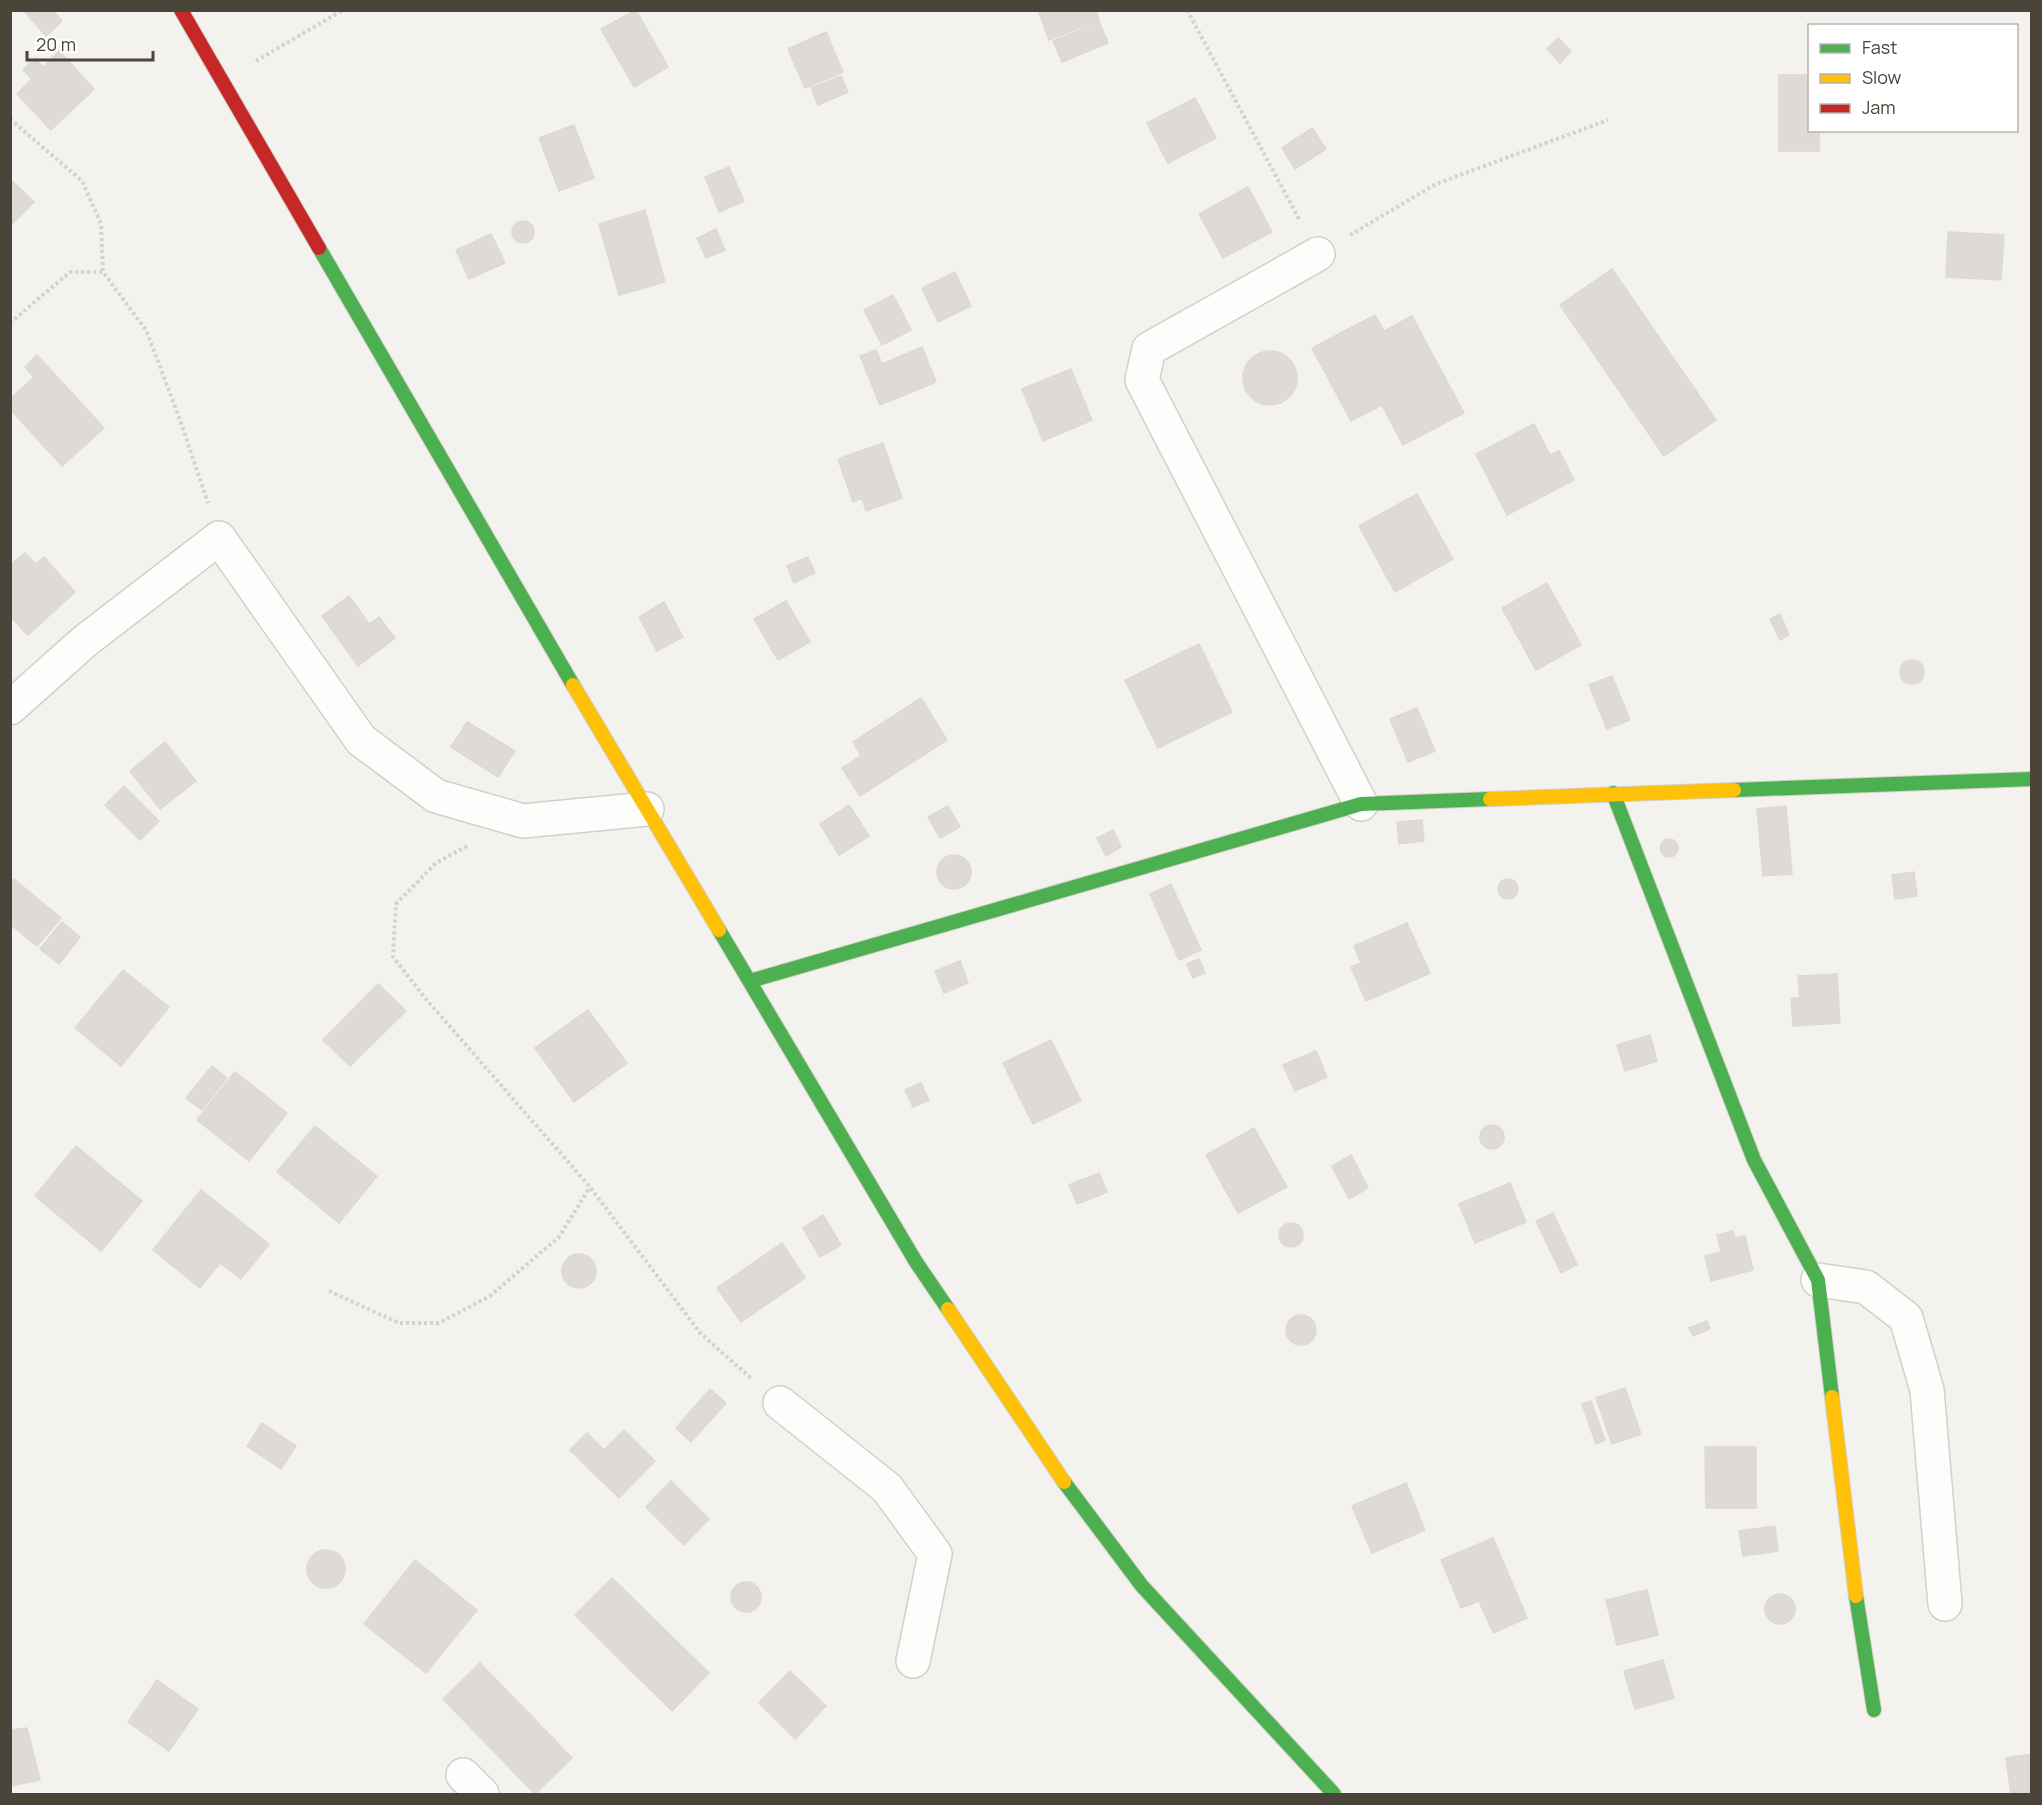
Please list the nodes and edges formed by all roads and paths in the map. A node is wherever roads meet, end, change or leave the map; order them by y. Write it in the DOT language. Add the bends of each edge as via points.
graph roads {
  1 [pos="182,10"];
  2 [pos="343,10"];
  3 [pos="1187,10"];
  4 [pos="222,80"];
  5 [pos="10,119"];
  6 [pos="1608,120"];
  7 [pos="1318,254"];
  8 [pos="103,272"];
  9 [pos="10,323"];
  10 [pos="219,538"];
  11 [pos="10,708"];
  12 [pos="2031,779"];
  13 [pos="1613,793"];
  14 [pos="1361,804"];
  15 [pos="647,809"];
  16 [pos="523,821"];
  17 [pos="750,981"];
  18 [pos="590,1187"];
  19 [pos="1818,1280"];
  20 [pos="329,1291"];
  21 [pos="780,1403"];
  22 [pos="1945,1604"];
  23 [pos="914,1661"];
  24 [pos="1874,1710"];
  25 [pos="1334,1794"];
  1 -- 4 [label="street"];
  2 -- 4 [label="path"];
  3 -- 7 [label="path"];
  4 -- 15 [label="street"];
  5 -- 8 [label="path" via="82,180 101,224"];
  6 -- 7 [label="path" via="1436,184"];
  7 -- 14 [label="street" via="1149,349 1142,380"];
  8 -- 9 [label="path" via="70,272"];
  8 -- 10 [label="path" via="146,330"];
  10 -- 11 [label="street" via="85,641"];
  10 -- 16 [label="street" via="361,740 436,796"];
  12 -- 13 [label="street"];
  13 -- 14 [label="street"];
  13 -- 19 [label="street" via="1754,1160"];
  14 -- 17 [label="street"];
  15 -- 16 [label="street"];
  15 -- 17 [label="street"];
  16 -- 18 [label="path" via="491,833 436,863 396,904 393,957"];
  17 -- 25 [label="street" via="916,1262 1075,1498 1142,1586"];
  18 -- 20 [label="path" via="559,1237 490,1296 439,1323 399,1323"];
  18 -- 21 [label="path" via="701,1334"];
  19 -- 22 [label="street" via="1866,1287 1906,1318 1927,1390"];
  19 -- 24 [label="street" via="1851,1561"];
  21 -- 23 [label="street" via="887,1488 935,1554"];
}
